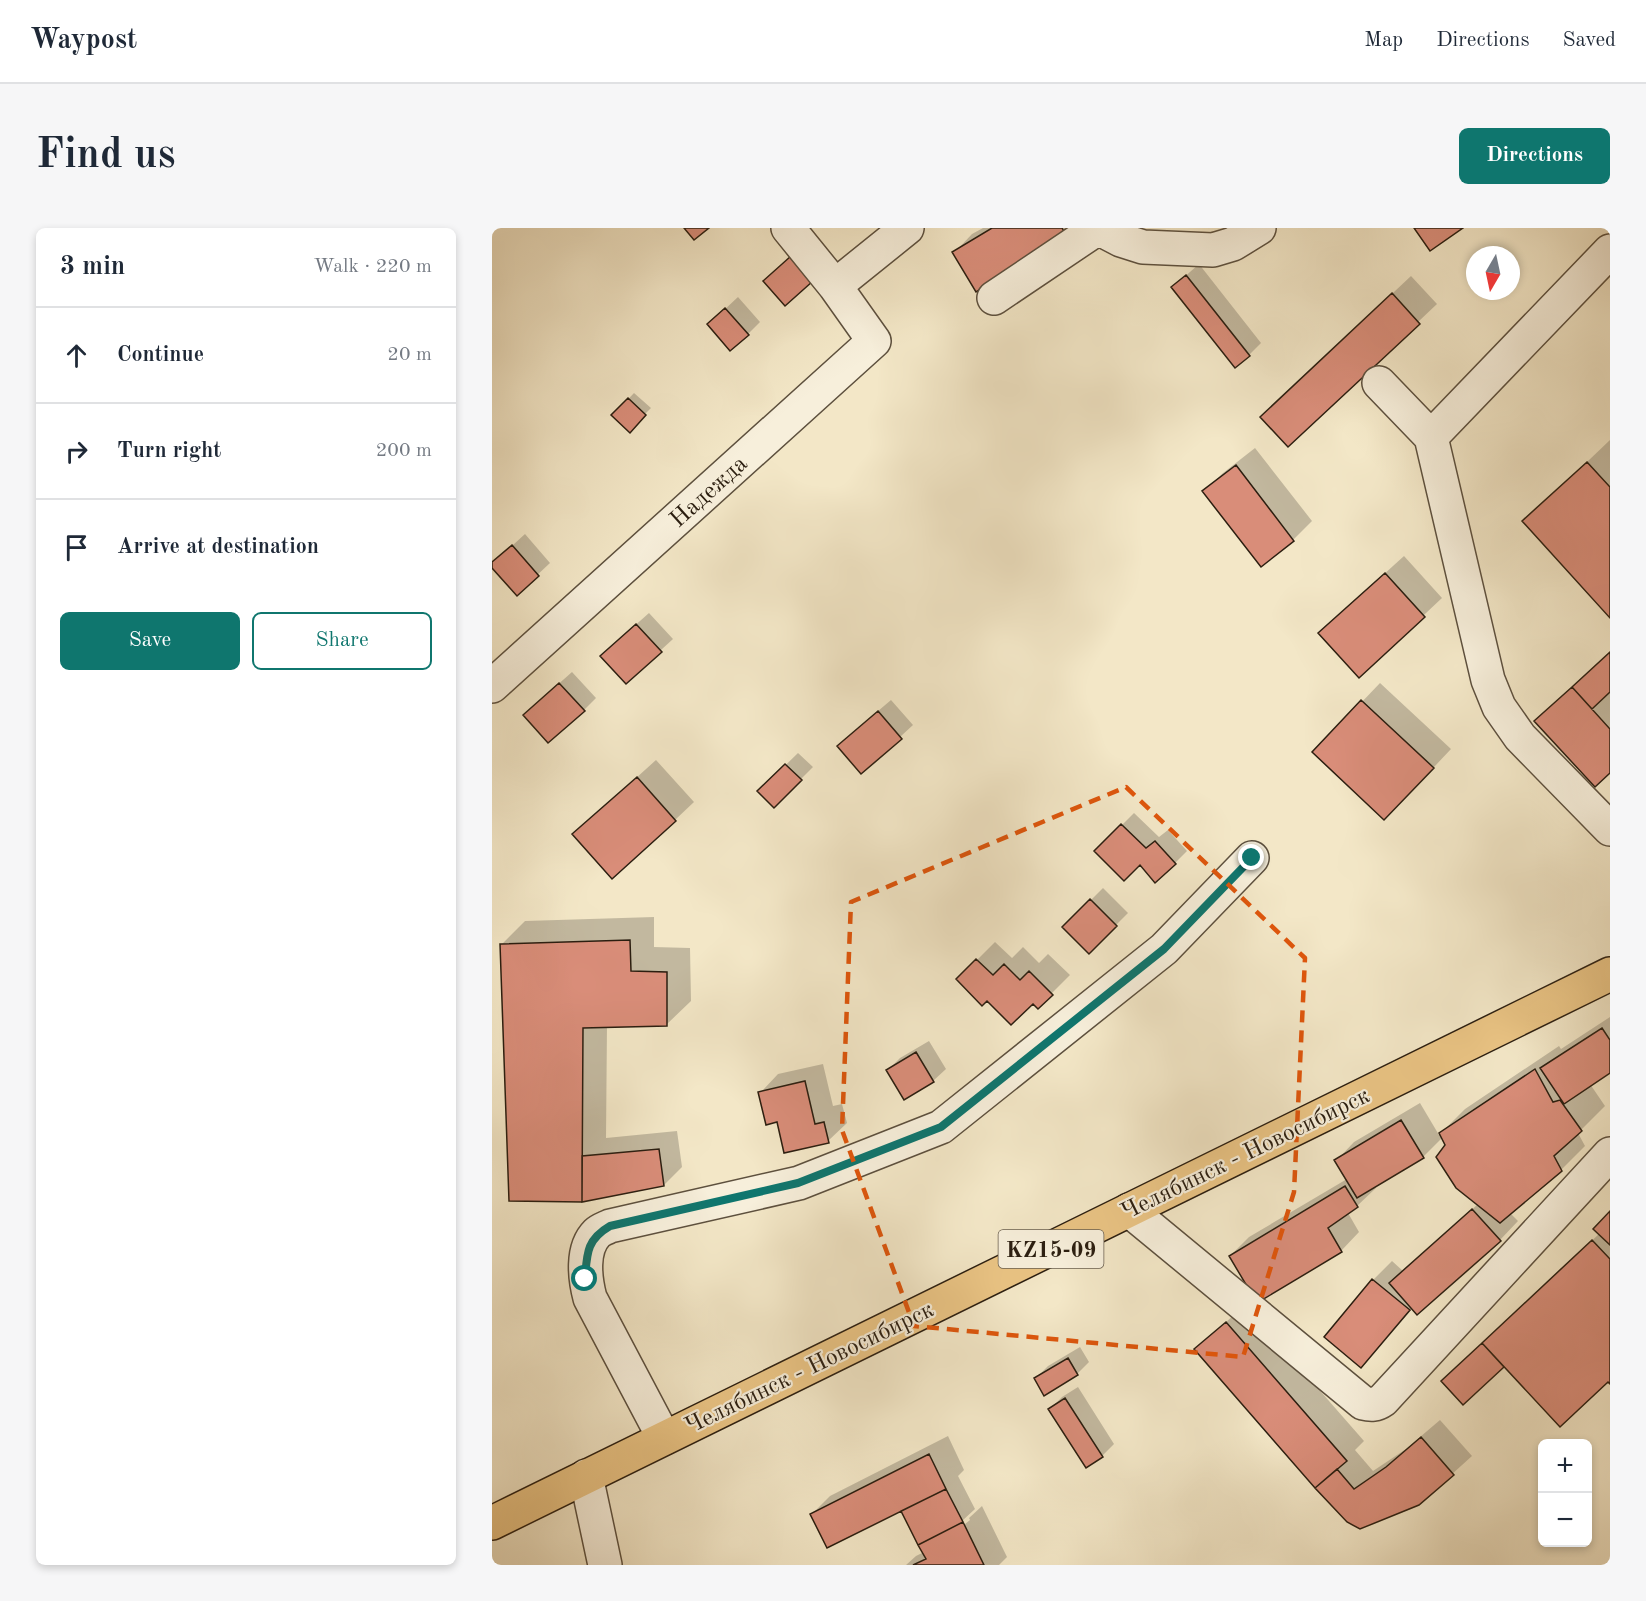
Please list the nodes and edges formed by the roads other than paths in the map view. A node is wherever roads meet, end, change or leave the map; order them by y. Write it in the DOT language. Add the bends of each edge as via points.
graph roads {
  1 [pos="788,228"];
  2 [pos="907,228"];
  3 [pos="1098,228"];
  4 [pos="1259,228"];
  5 [pos="1610,251"];
  6 [pos="835,286"];
  7 [pos="994,298"];
  8 [pos="1379,383"];
  9 [pos="1431,437"];
  10 [pos="493,684"];
  11 [pos="1610,829"];
  12 [pos="1252,858"];
  13 [pos="1610,974"];
  14 [pos="1610,1154"];
  15 [pos="1129,1210"];
  16 [pos="664,1438"];
  17 [pos="586,1476"];
  18 [pos="492,1523"];
  19 [pos="605,1565"];
  1 -- 6 [label="street"];
  2 -- 6 [label="street"];
  3 -- 4 [label="street" via="1143,247 1213,250 1233,244"];
  3 -- 7 [label="street"];
  5 -- 9 [label="street"];
  6 -- 10 [label="street, Надежда" via="874,341"];
  8 -- 9 [label="street"];
  9 -- 11 [label="street" via="1488,680 1499,707 1520,737"];
  12 -- 16 [label="street" via="1164,949 941,1127 798,1183 610,1226 597,1233 587,1258 585,1279 590,1298"];
  13 -- 15 [label="highway, Челябинск - Новосибирск / KZ15-09"];
  14 -- 15 [label="street" via="1383,1400 1371,1405"];
  15 -- 16 [label="highway, Челябинск - Новосибирск / KZ15-09"];
  16 -- 17 [label="highway, Челябинск - Новосибирск / KZ15-09"];
  17 -- 18 [label="highway, Челябинск - Новосибирск / KZ15-09"];
  17 -- 19 [label="street"];
}
